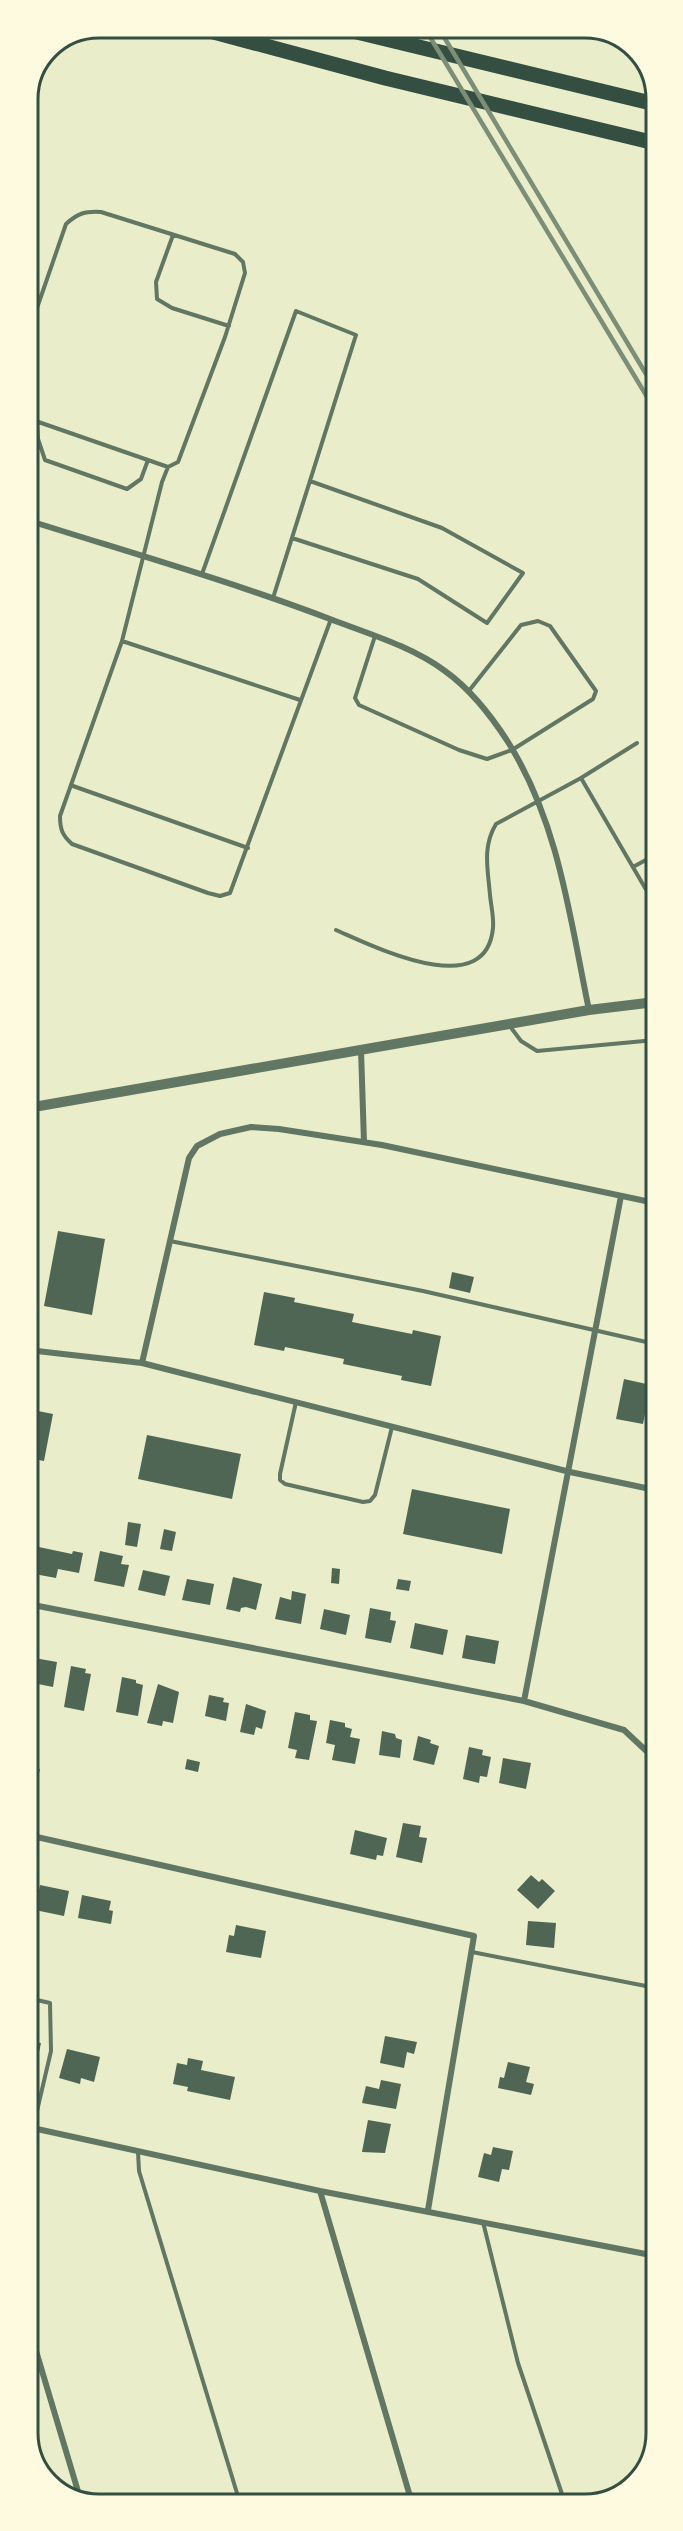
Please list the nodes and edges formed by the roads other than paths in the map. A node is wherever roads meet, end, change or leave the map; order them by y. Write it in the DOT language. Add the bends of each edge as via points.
graph roads {
  1 [pos="236,38"];
  2 [pos="375,38"];
  3 [pos="645,102"];
  4 [pos="645,140"];
  5 [pos="173,235"];
  6 [pos="38,305"];
  7 [pos="229,326"];
  8 [pos="38,422"];
  9 [pos="38,439"];
  10 [pos="148,460"];
  11 [pos="168,467"];
  12 [pos="310,481"];
  13 [pos="38,523"];
  14 [pos="292,538"];
  15 [pos="144,557"];
  16 [pos="202,575"];
  17 [pos="273,598"];
  18 [pos="331,619"];
  19 [pos="375,636"];
  20 [pos="122,641"];
  21 [pos="468,693"];
  22 [pos="300,700"];
  23 [pos="638,743"];
  24 [pos="512,750"];
  25 [pos="581,778"];
  26 [pos="72,786"];
  27 [pos="538,802"];
  28 [pos="248,848"];
  29 [pos="645,860"];
  30 [pos="633,867"];
  31 [pos="645,888"];
  32 [pos="336,930"];
  33 [pos="645,1003"];
  34 [pos="589,1010"];
  35 [pos="508,1024"];
  36 [pos="645,1041"];
  37 [pos="361,1050"];
  38 [pos="38,1106"];
  39 [pos="364,1142"];
  40 [pos="621,1196"];
  41 [pos="645,1201"];
  42 [pos="170,1241"];
  43 [pos="596,1331"];
  44 [pos="645,1342"];
  45 [pos="38,1351"];
  46 [pos="142,1363"];
  47 [pos="296,1402"];
  48 [pos="392,1427"];
  49 [pos="570,1472"];
  50 [pos="645,1488"];
  51 [pos="38,1606"];
  52 [pos="524,1701"];
  53 [pos="645,1750"];
  54 [pos="38,1837"];
  55 [pos="472,1952"];
  56 [pos="645,1986"];
  57 [pos="38,2000"];
  58 [pos="38,2101"];
  59 [pos="38,2130"];
  60 [pos="138,2151"];
  61 [pos="320,2191"];
  62 [pos="428,2210"];
  63 [pos="483,2221"];
  64 [pos="645,2256"];
  65 [pos="38,2358"];
  66 [pos="77,2490"];
  67 [pos="237,2493"];
  68 [pos="409,2494"];
  69 [pos="563,2494"];
  1 -- 4 [label="highway"];
  2 -- 3 [label="highway"];
  5 -- 6 [label="lane" via="101,212 76,215 66,224"];
  5 -- 7 [label="lane" via="236,254 243,262 245,273"];
  5 -- 7 [label="lane" via="156,282 157,299 172,308"];
  7 -- 11 [label="lane" via="177,462"];
  8 -- 10 [label="lane"];
  9 -- 10 [label="lane" via="45,460 127,489 141,479"];
  10 -- 11 [label="lane"];
  11 -- 15 [label="lane"];
  12 -- 14 [label="lane"];
  12 -- 14 [label="lane" via="442,528 523,573 487,622 418,579"];
  12 -- 16 [label="lane" via="356,335 296,311"];
  13 -- 15 [label="street"];
  14 -- 17 [label="lane"];
  15 -- 16 [label="street"];
  15 -- 20 [label="lane"];
  16 -- 17 [label="street"];
  17 -- 18 [label="street"];
  18 -- 19 [label="street"];
  18 -- 22 [label="lane"];
  19 -- 21 [label="street" via="405,647 446,671"];
  19 -- 24 [label="lane" via="355,698 358,705 487,759"];
  20 -- 22 [label="lane"];
  20 -- 26 [label="lane"];
  21 -- 24 [label="street" via="482,706"];
  21 -- 24 [label="lane" via="521,625 538,621 550,626 596,691 593,699"];
  22 -- 28 [label="lane"];
  23 -- 25 [label="lane"];
  24 -- 27 [label="street"];
  25 -- 27 [label="lane"];
  25 -- 30 [label="lane"];
  26 -- 28 [label="lane"];
  26 -- 28 [label="lane" via="60,822 64,836 72,844 208,893 230,893"];
  27 -- 32 [label="lane" via="496,824 489,836 486,849 493,927 485,949 474,961 449,966 423,964"];
  27 -- 34 [label="street" via="551,833"];
  29 -- 30 [label="lane"];
  30 -- 31 [label="lane"];
  33 -- 34 [label="street"];
  34 -- 35 [label="street"];
  35 -- 36 [label="lane" via="521,1041 537,1051"];
  35 -- 37 [label="street"];
  37 -- 38 [label="street"];
  37 -- 39 [label="street"];
  39 -- 40 [label="street"];
  39 -- 42 [label="street" via="251,1127 208,1138 189,1158"];
  40 -- 41 [label="street"];
  40 -- 43 [label="street"];
  42 -- 43 [label="lane" via="423,1291"];
  42 -- 46 [label="street"];
  43 -- 44 [label="lane"];
  43 -- 49 [label="street"];
  45 -- 46 [label="street"];
  46 -- 47 [label="street"];
  47 -- 48 [label="street"];
  47 -- 48 [label="lane" via="280,1474 285,1484 370,1501 375,1495"];
  48 -- 49 [label="street"];
  49 -- 50 [label="street"];
  49 -- 52 [label="street"];
  51 -- 52 [label="street"];
  52 -- 53 [label="street" via="624,1731"];
  54 -- 55 [label="street" via="474,1936"];
  55 -- 56 [label="lane"];
  55 -- 62 [label="street"];
  57 -- 58 [label="lane" via="50,2003 51,2051"];
  59 -- 60 [label="street"];
  60 -- 61 [label="street"];
  60 -- 67 [label="lane" via="139,2171"];
  61 -- 62 [label="street"];
  61 -- 68 [label="street"];
  62 -- 63 [label="street"];
  63 -- 64 [label="street"];
  63 -- 69 [label="lane" via="518,2363"];
  65 -- 66 [label="street"];
}
